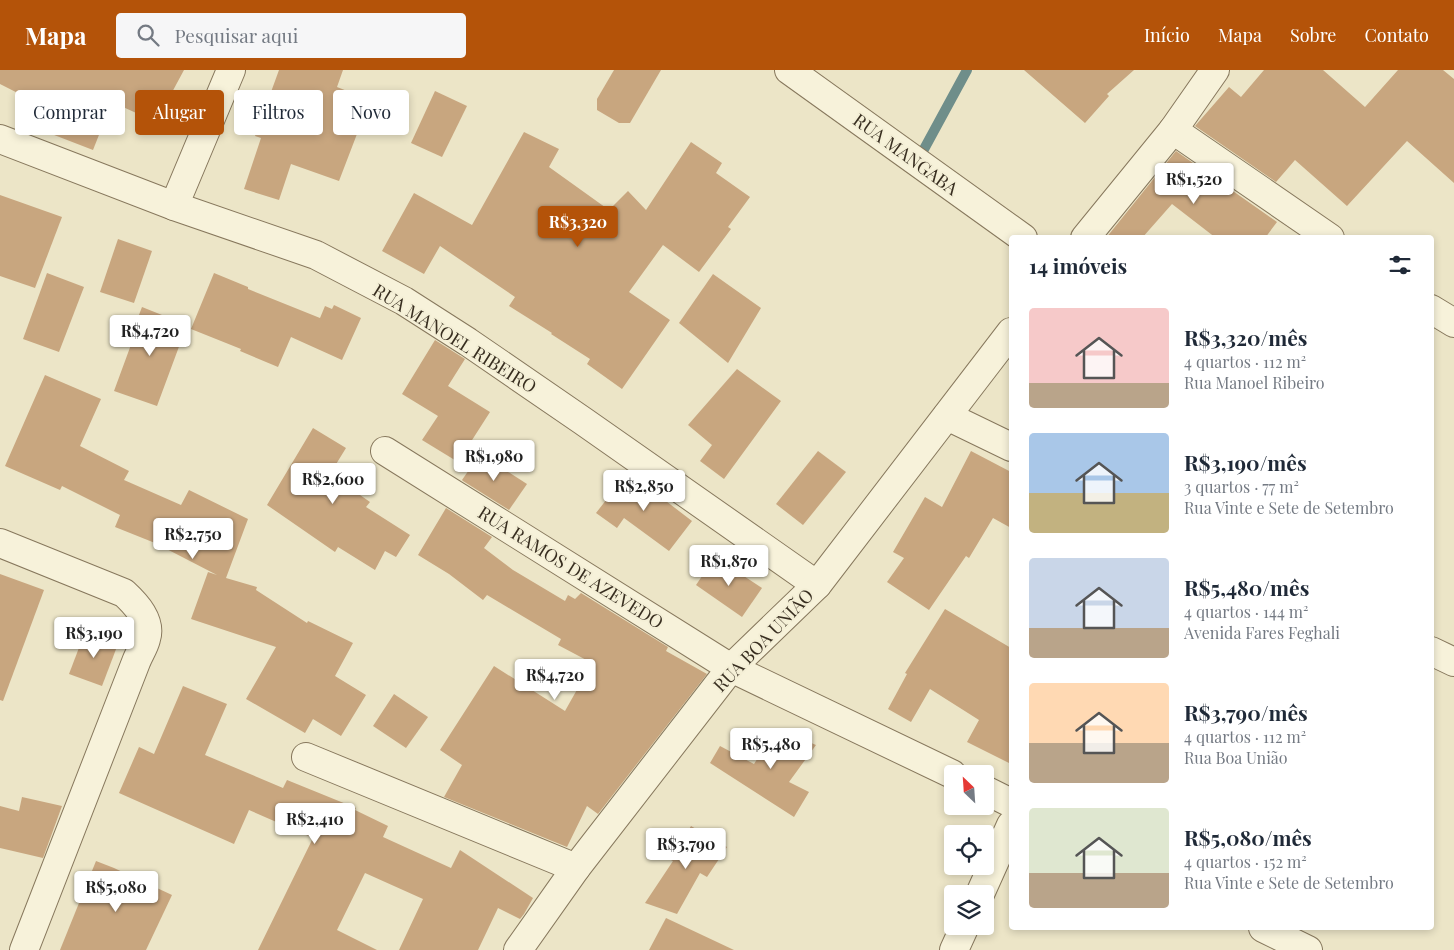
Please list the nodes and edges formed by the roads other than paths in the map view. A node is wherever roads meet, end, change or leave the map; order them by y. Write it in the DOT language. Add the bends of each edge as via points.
graph roads {
  1 [pos="231,70"];
  2 [pos="789,70"];
  3 [pos="1216,70"];
  4 [pos="1173,130"];
  5 [pos="0,139"];
  6 [pos="174,206"];
  7 [pos="1019,235"];
  8 [pos="1087,235"];
  9 [pos="1326,235"];
  10 [pos="1434,311"];
  11 [pos="1454,323"];
  12 [pos="1009,335"];
  13 [pos="947,416"];
  14 [pos="1009,446"];
  15 [pos="385,451"];
  16 [pos="0,543"];
  17 [pos="817,585"];
  18 [pos="1434,652"];
  19 [pos="1454,662"];
  20 [pos="731,668"];
  21 [pos="306,757"];
  22 [pos="944,770"];
  23 [pos="994,794"];
  24 [pos="1009,802"];
  25 [pos="1009,829"];
  26 [pos="576,868"];
  27 [pos="984,885"];
  28 [pos="1267,930"];
  29 [pos="960,935"];
  30 [pos="24,950"];
  31 [pos="518,950"];
  32 [pos="954,950"];
  33 [pos="1308,950"];
  1 -- 6 [label="street"];
  2 -- 7 [label="street, RUA MANGABA"];
  3 -- 4 [label="street"];
  4 -- 8 [label="street"];
  4 -- 9 [label="street"];
  5 -- 6 [label="street, RUA MANOEL RIBEIRO"];
  6 -- 17 [label="street, RUA MANOEL RIBEIRO" via="316,255 404,301 583,421"];
  10 -- 11 [label="street"];
  12 -- 13 [label="street, RUA BOA UNIÃO"];
  13 -- 14 [label="street"];
  13 -- 17 [label="street, RUA BOA UNIÃO"];
  15 -- 20 [label="street, RUA RAMOS DE AZEVEDO"];
  16 -- 30 [label="street" via="124,593 138,607 147,625 147,637"];
  17 -- 20 [label="street, RUA BOA UNIÃO"];
  18 -- 19 [label="street"];
  20 -- 22 [label="street, RUA RAMOS DE AZEVEDO"];
  20 -- 26 [label="street, RUA BOA UNIÃO"];
  21 -- 26 [label="street"];
  23 -- 24 [label="street"];
  25 -- 27 [label="street"];
  26 -- 31 [label="street, RUA BOA UNIÃO"];
  28 -- 33 [label="street"];
  29 -- 32 [label="street"];
}
